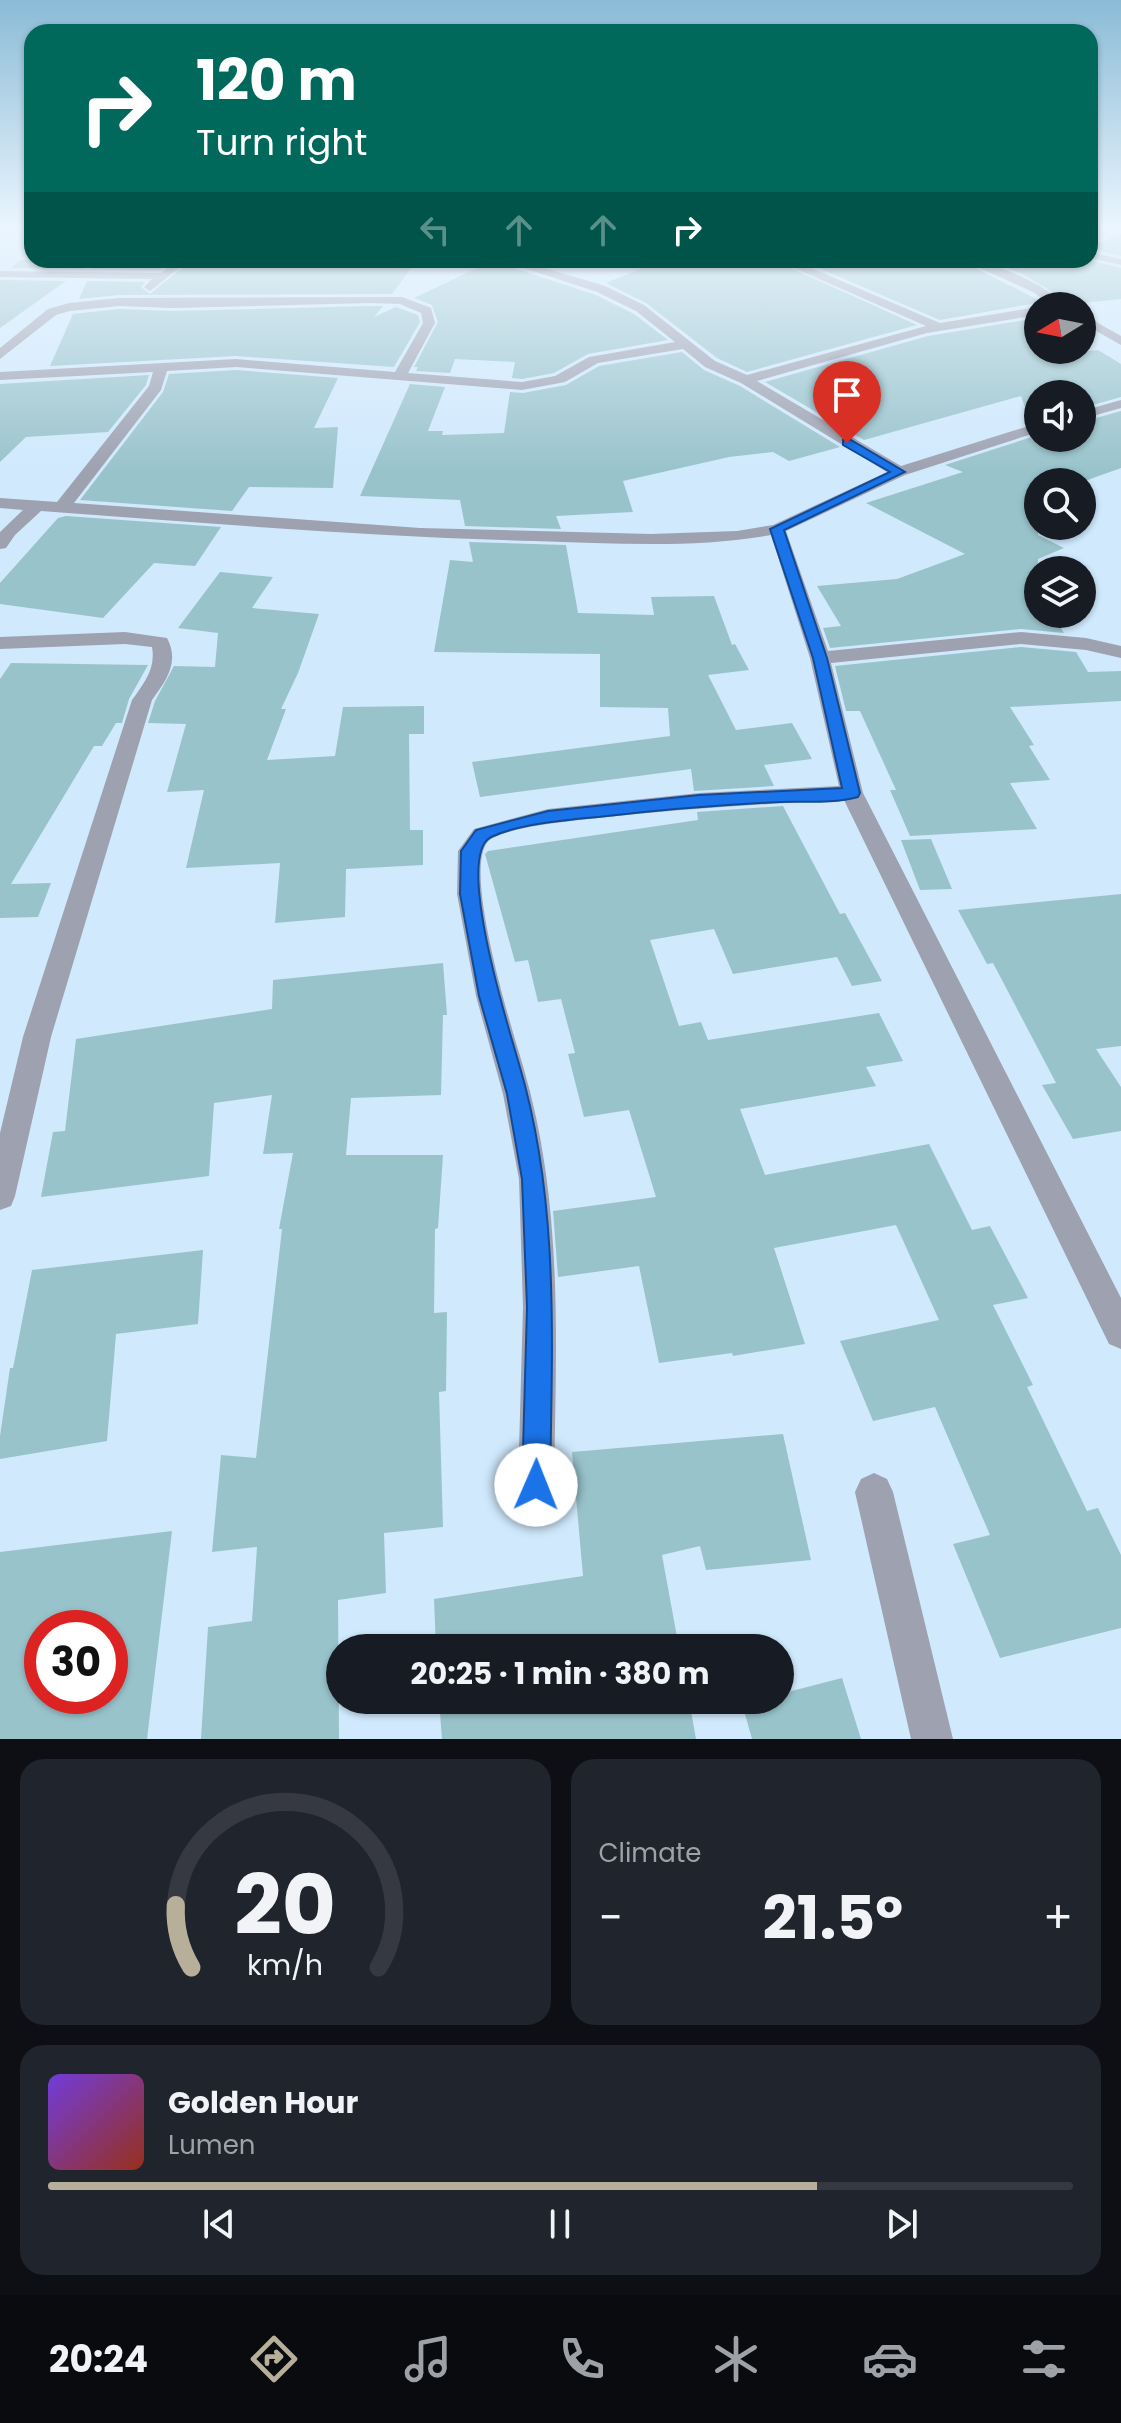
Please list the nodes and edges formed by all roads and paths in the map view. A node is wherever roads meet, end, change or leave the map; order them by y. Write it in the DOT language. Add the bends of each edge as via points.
graph roads {
  1 [pos="71,309"];
  2 [pos="424,309"];
  3 [pos="641,309"];
  4 [pos="897,309"];
  5 [pos="1024,313"];
  6 [pos="937,326"];
  7 [pos="1096,326"];
  8 [pos="1121,341"];
  9 [pos="683,345"];
  10 [pos="0,355"];
  11 [pos="161,366"];
  12 [pos="400,374"];
  13 [pos="0,376"];
  14 [pos="746,380"];
  15 [pos="1121,404"];
  16 [pos="1096,411"];
  17 [pos="1024,432"];
  18 [pos="899,472"];
  19 [pos="0,503"];
  20 [pos="39,504"];
  21 [pos="63,506"];
  22 [pos="777,529"];
  23 [pos="0,544"];
  24 [pos="0,643"];
  25 [pos="1121,652"];
  26 [pos="820,658"];
  27 [pos="852,793"];
  28 [pos="0,1196"];
  29 [pos="1121,1333"];
  30 [pos="536,1485"];
  31 [pos="874,1492"];
  32 [pos="932,1739"];
  1 -- 10 [label="street" via="52,312"];
  2 -- 12 [label="street" via="429,323"];
  3 -- 9 [label="street"];
  4 -- 6 [label="street"];
  5 -- 6 [label="street"];
  6 -- 14 [label="street"];
  7 -- 8 [label="street"];
  9 -- 12 [label="street" via="594,360 559,380 522,386"];
  9 -- 14 [label="street"];
  11 -- 12 [label="street" via="236,363"];
  11 -- 13 [label="street"];
  11 -- 21 [label="street" via="156,387"];
  14 -- 18 [label="street"];
  15 -- 16 [label="street"];
  17 -- 18 [label="street"];
  18 -- 22 [label="street"];
  19 -- 20 [label="street"];
  20 -- 21 [label="street"];
  20 -- 23 [label="street"];
  21 -- 22 [label="street" via="420,533 651,539"];
  22 -- 26 [label="street"];
  24 -- 28 [label="street" via="125,638 160,642 166,656 162,672 142,700 70,926 37,1037"];
  25 -- 26 [label="street" via="1021,638"];
  26 -- 27 [label="street"];
  27 -- 29 [label="street"];
  27 -- 30 [label="street" via="699,800 548,816 482,834 470,851 469,894 534,1179 540,1307"];
  31 -- 32 [label="street"];
}
